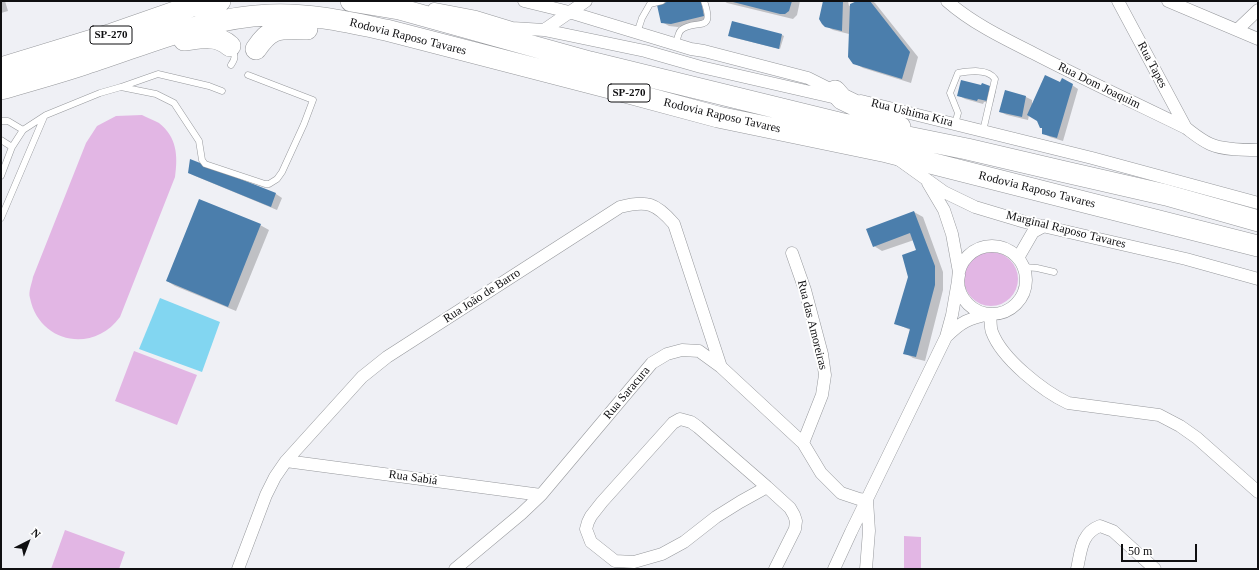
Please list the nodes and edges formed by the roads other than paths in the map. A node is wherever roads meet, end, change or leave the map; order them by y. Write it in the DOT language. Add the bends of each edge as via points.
graph roads {
  1 [pos="220,1"];
  2 [pos="351,1"];
  3 [pos="524,1"];
  4 [pos="586,1"];
  5 [pos="662,1"];
  6 [pos="704,1"];
  7 [pos="947,1"];
  8 [pos="1118,1"];
  9 [pos="1168,1"];
  10 [pos="399,9"];
  11 [pos="1258,10"];
  12 [pos="569,12"];
  13 [pos="386,30"];
  14 [pos="544,30"];
  15 [pos="1236,30"];
  16 [pos="637,33"];
  17 [pos="1258,39"];
  18 [pos="676,44"];
  19 [pos="136,46"];
  20 [pos="256,49"];
  21 [pos="230,56"];
  22 [pos="1,68"];
  23 [pos="248,75"];
  24 [pos="121,87"];
  25 [pos="1,89"];
  26 [pos="222,91"];
  27 [pos="838,95"];
  28 [pos="44,117"];
  29 [pos="1,121"];
  30 [pos="955,124"];
  31 [pos="1186,128"];
  32 [pos="23,130"];
  33 [pos="983,131"];
  34 [pos="1,140"];
  35 [pos="928,141"];
  36 [pos="12,147"];
  37 [pos="1258,150"];
  38 [pos="887,152"];
  39 [pos="1,176"];
  40 [pos="926,180"];
  41 [pos="1258,203"];
  42 [pos="1,218"];
  43 [pos="1258,221"];
  44 [pos="1044,226"];
  45 [pos="1258,246"];
  46 [pos="792,253"];
  47 [pos="1020,262"];
  48 [pos="1054,272"];
  49 [pos="959,274"];
  50 [pos="1258,279"];
  51 [pos="990,314"];
  52 [pos="946,338"];
  53 [pos="721,366"];
  54 [pos="803,443"];
  55 [pos="286,461"];
  56 [pos="767,487"];
  57 [pos="1258,492"];
  58 [pos="541,495"];
  59 [pos="867,500"];
  60 [pos="615,565"];
  61 [pos="635,566"];
  62 [pos="238,569"];
  63 [pos="455,569"];
  64 [pos="775,569"];
  65 [pos="834,569"];
  66 [pos="866,569"];
  67 [pos="1076,569"];
  68 [pos="1155,569"];
  1 -- 22 [label="highway, SP-270" via="192,6"];
  2 -- 10 [label="highway, Rodovia Raposo Tavares / SP-270"];
  3 -- 12 [label="street, Rua Ushima Kira"];
  4 -- 12 [label="street"];
  5 -- 16 [label="lane" via="650,4"];
  6 -- 18 [label="lane" via="709,14 707,19 704,23 682,30"];
  7 -- 31 [label="street, Rua Dom Joaquim" via="959,11 1022,47"];
  8 -- 31 [label="street, Rua Tapes"];
  9 -- 15 [label="street"];
  10 -- 14 [label="street" via="433,9 512,28"];
  10 -- 35 [label="highway, Rodovia Raposo Tavares / SP-270" via="590,62 839,123"];
  11 -- 15 [label="street"];
  12 -- 14 [label="street"];
  12 -- 16 [label="street, Rua Ushima Kira"];
  13 -- 19 [label="highway, Rodovia Raposo Tavares / SP-270" via="314,17 268,15 216,22"];
  13 -- 20 [label="highway" via="274,30"];
  13 -- 38 [label="highway, Rodovia Raposo Tavares / SP-270" via="718,117"];
  14 -- 27 [label="street" via="645,51 701,67"];
  15 -- 17 [label="street"];
  16 -- 18 [label="street, Rua Ushima Kira"];
  18 -- 27 [label="street, Rua Ushima Kira" via="808,78"];
  19 -- 21 [label="highway" via="207,37 221,39"];
  19 -- 25 [label="highway, Rodovia Raposo Tavares / SP-270"];
  23 -- 24 [label="lane" via="313,100 282,172 269,184 205,164 199,140 174,103 156,94"];
  24 -- 26 [label="lane" via="158,74"];
  24 -- 28 [label="lane" via="100,93"];
  27 -- 30 [label="street, Rua Ushima Kira"];
  27 -- 35 [label="highway"];
  28 -- 32 [label="lane"];
  28 -- 42 [label="lane"];
  29 -- 32 [label="lane" via="8,121"];
  30 -- 33 [label="street, Rua Ushima Kira"];
  30 -- 33 [label="lane" via="958,113 950,94 958,73 980,71 993,75 995,79"];
  31 -- 37 [label="street, Rua Dom Joaquim" via="1212,145"];
  32 -- 36 [label="lane"];
  33 -- 41 [label="street, Rua Ushima Kira"];
  34 -- 36 [label="lane"];
  35 -- 43 [label="highway, Rodovia Raposo Tavares / SP-270" via="1166,196"];
  36 -- 39 [label="lane"];
  38 -- 40 [label="street, Marginal Raposo Tavares"];
  38 -- 45 [label="highway, Rodovia Raposo Tavares / SP-270"];
  40 -- 44 [label="street, Marginal Raposo Tavares" via="944,192 975,206"];
  40 -- 49 [label="street" via="944,210 952,234"];
  44 -- 47 [label="street" via="1033,232"];
  44 -- 50 [label="street, Marginal Raposo Tavares" via="1186,259"];
  46 -- 54 [label="street, Rua das Amoreiras" via="805,290 825,375 822,395"];
  47 -- 48 [label="lane"];
  47 -- 49 [label="street" via="1002,248 984,247 968,256"];
  47 -- 51 [label="street" via="1026,278 1025,290 1020,300 1012,308"];
  49 -- 51 [label="street" via="959,286 963,297 979,311"];
  49 -- 52 [label="street"];
  51 -- 52 [label="street" via="962,322"];
  51 -- 57 [label="street" via="992,332 1009,358 1055,397 1068,402 1159,415 1197,438"];
  52 -- 59 [label="street"];
  53 -- 54 [label="street, Rua Saracura"];
  53 -- 55 [label="street, Rua João de Barro" via="674,224 664,212 650,204 636,203 620,207 387,357 362,377"];
  53 -- 58 [label="street, Rua Saracura" via="699,351 682,350 667,354 652,363"];
  54 -- 59 [label="street, Rua Saracura" via="821,473 841,493"];
  55 -- 58 [label="street, Rua Sabiá"];
  55 -- 62 [label="street, Rua João de Barro" via="266,495"];
  56 -- 60 [label="street" via="698,427 680,419 673,423 602,502 588,522 586,529 591,542"];
  56 -- 61 [label="street" via="716,517 684,542"];
  56 -- 64 [label="street" via="790,508 796,521 795,529"];
  58 -- 63 [label="street, Rua Saracura"];
  59 -- 65 [label="street"];
  59 -- 66 [label="street" via="869,531"];
  60 -- 61 [label="street"];
  67 -- 68 [label="street" via="1088,533 1100,526 1113,531"];
}
